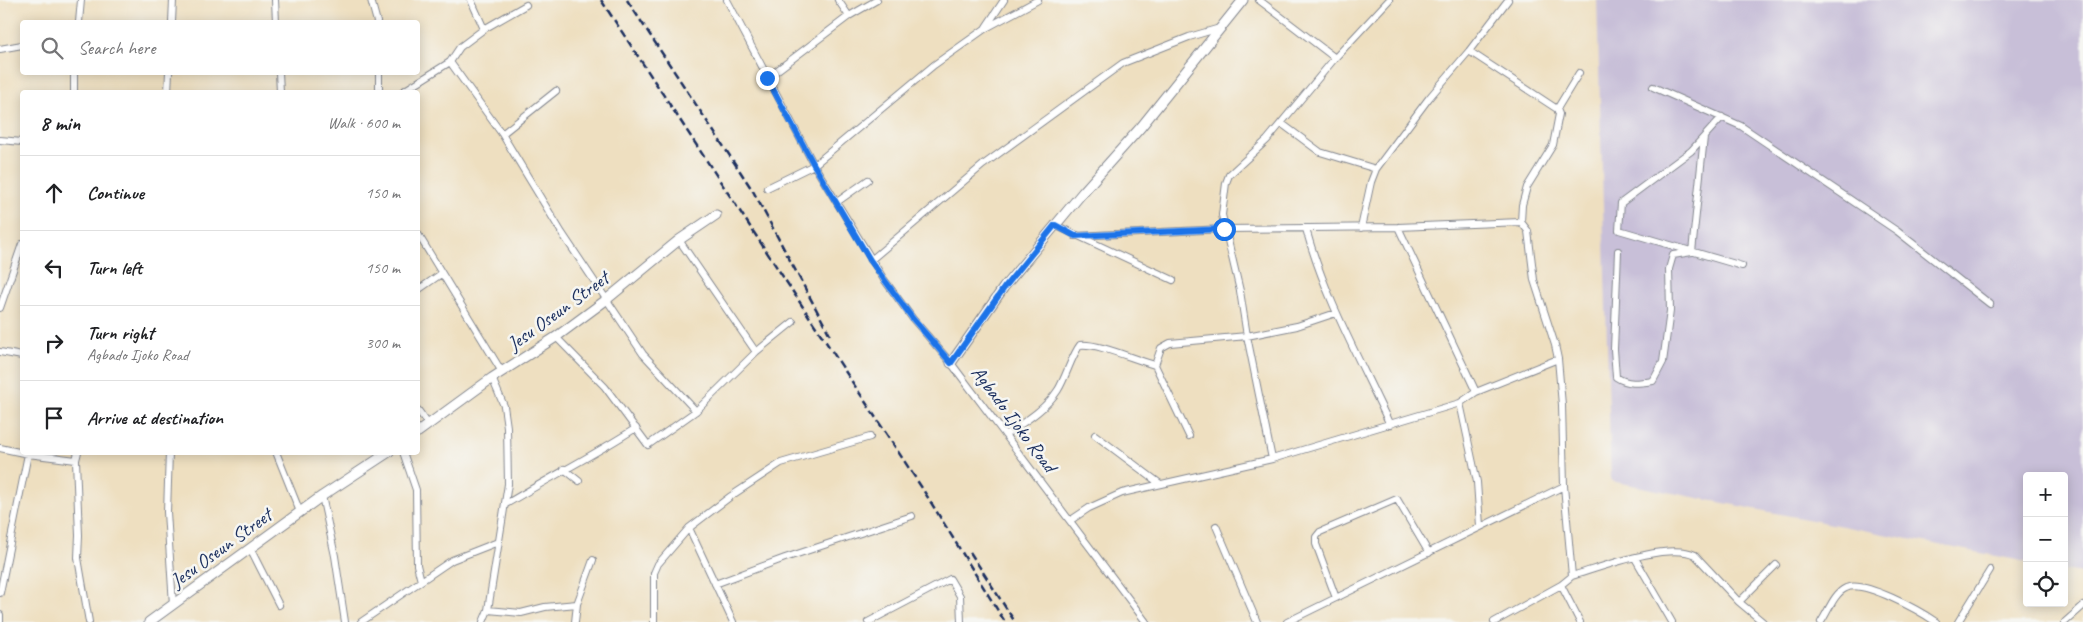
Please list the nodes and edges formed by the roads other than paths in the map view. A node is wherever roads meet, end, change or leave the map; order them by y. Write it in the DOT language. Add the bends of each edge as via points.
graph roads {
  1 [pos="81,0"];
  2 [pos="173,0"];
  3 [pos="275,0"];
  4 [pos="371,0"];
  5 [pos="471,0"];
  6 [pos="727,0"];
  7 [pos="838,0"];
  8 [pos="877,0"];
  9 [pos="1004,0"];
  10 [pos="1038,0"];
  11 [pos="1243,0"];
  12 [pos="1260,0"];
  13 [pos="1389,0"];
  14 [pos="1508,0"];
  15 [pos="526,5"];
  16 [pos="849,16"];
  17 [pos="79,20"];
  18 [pos="172,20"];
  19 [pos="276,20"];
  20 [pos="376,20"];
  21 [pos="1222,27"];
  22 [pos="986,28"];
  23 [pos="484,29"];
  24 [pos="20,45"];
  25 [pos="0,49"];
  26 [pos="1469,51"];
  27 [pos="1335,58"];
  28 [pos="450,62"];
  29 [pos="1579,74"];
  30 [pos="74,75"];
  31 [pos="169,75"];
  32 [pos="279,75"];
  33 [pos="379,75"];
  34 [pos="767,78"];
  35 [pos="1653,87"];
  36 [pos="74,90"];
  37 [pos="168,90"];
  38 [pos="280,90"];
  39 [pos="379,90"];
  40 [pos="405,90"];
  41 [pos="556,91"];
  42 [pos="1557,108"];
  43 [pos="1722,117"];
  44 [pos="1281,123"];
  45 [pos="502,134"];
  46 [pos="1704,137"];
  47 [pos="0,140"];
  48 [pos="20,142"];
  49 [pos="814,165"];
  50 [pos="1376,169"];
  51 [pos="868,180"];
  52 [pos="768,188"];
  53 [pos="837,202"];
  54 [pos="716,215"];
  55 [pos="1521,222"];
  56 [pos="1055,225"];
  57 [pos="1398,227"];
  58 [pos="1360,228"];
  59 [pos="1224,229"];
  60 [pos="1306,229"];
  61 [pos="1075,236"];
  62 [pos="420,237"];
  63 [pos="678,240"];
  64 [pos="20,250"];
  65 [pos="1618,251"];
  66 [pos="1692,252"];
  67 [pos="870,260"];
  68 [pos="1742,266"];
  69 [pos="441,274"];
  70 [pos="1173,280"];
  71 [pos="420,289"];
  72 [pos="606,300"];
  73 [pos="1990,304"];
  74 [pos="0,308"];
  75 [pos="1336,313"];
  76 [pos="793,322"];
  77 [pos="1247,336"];
  78 [pos="556,337"];
  79 [pos="0,352"];
  80 [pos="756,352"];
  81 [pos="20,356"];
  82 [pos="1558,360"];
  83 [pos="951,363"];
  84 [pos="1155,365"];
  85 [pos="502,372"];
  86 [pos="492,378"];
  87 [pos="1476,392"];
  88 [pos="1460,403"];
  89 [pos="696,411"];
  90 [pos="420,413"];
  91 [pos="428,424"];
  92 [pos="1390,425"];
  93 [pos="636,428"];
  94 [pos="420,430"];
  95 [pos="1005,435"];
  96 [pos="1095,436"];
  97 [pos="1189,436"];
  98 [pos="870,437"];
  99 [pos="0,448"];
  100 [pos="20,452"];
  101 [pos="28,455"];
  102 [pos="36,455"];
  103 [pos="77,455"];
  104 [pos="169,455"];
  105 [pos="277,455"];
  106 [pos="384,455"];
  107 [pos="404,455"];
  108 [pos="1272,459"];
  109 [pos="76,460"];
  110 [pos="564,469"];
  111 [pos="579,480"];
  112 [pos="1160,483"];
  113 [pos="1564,486"];
  114 [pos="322,496"];
  115 [pos="506,504"];
  116 [pos="300,512"];
  117 [pos="912,516"];
  118 [pos="1070,520"];
  119 [pos="1216,526"];
  120 [pos="1480,526"];
  121 [pos="689,528"];
  122 [pos="498,542"];
  123 [pos="250,548"];
  124 [pos="1429,553"];
  125 [pos="1635,558"];
  126 [pos="594,560"];
  127 [pos="1776,565"];
  128 [pos="1990,570"];
  129 [pos="1572,576"];
  130 [pos="421,582"];
  131 [pos="715,584"];
  132 [pos="1561,585"];
  133 [pos="0,593"];
  134 [pos="1336,598"];
  135 [pos="1739,602"];
  136 [pos="577,604"];
  137 [pos="172,605"];
  138 [pos="279,605"];
  139 [pos="2083,606"];
  140 [pos="488,610"];
  141 [pos="0,615"];
  142 [pos="0,622"];
  143 [pos="89,622"];
  144 [pos="149,622"];
  145 [pos="345,622"];
  146 [pos="360,622"];
  147 [pos="483,622"];
  148 [pos="575,622"];
  149 [pos="654,622"];
  150 [pos="733,622"];
  151 [pos="868,622"];
  152 [pos="962,622"];
  153 [pos="1146,622"];
  154 [pos="1256,622"];
  155 [pos="1287,622"];
  156 [pos="1494,622"];
  157 [pos="1580,622"];
  158 [pos="1672,622"];
  159 [pos="1763,622"];
  160 [pos="1821,622"];
  161 [pos="1936,622"];
  162 [pos="1958,622"];
  163 [pos="2065,622"];
  1 -- 17 [label="street"];
  2 -- 18 [label="street"];
  3 -- 19 [label="street"];
  4 -- 20 [label="street"];
  5 -- 23 [label="street"];
  6 -- 34 [label="street, Agbado Ijoko Road"];
  7 -- 16 [label="street"];
  8 -- 16 [label="street"];
  9 -- 22 [label="street"];
  10 -- 22 [label="street"];
  11 -- 21 [label="main road"];
  12 -- 27 [label="street"];
  13 -- 27 [label="street"];
  14 -- 26 [label="street"];
  15 -- 23 [label="street"];
  16 -- 34 [label="street"];
  21 -- 56 [label="main road"];
  21 -- 67 [label="street" via="1123,63 983,165"];
  22 -- 49 [label="street" via="934,65"];
  23 -- 28 [label="street" via="460,47"];
  24 -- 25 [label="street"];
  26 -- 42 [label="street"];
  26 -- 50 [label="street"];
  27 -- 44 [label="street"];
  28 -- 40 [label="street"];
  28 -- 45 [label="street"];
  29 -- 42 [label="street"];
  30 -- 36 [label="street"];
  31 -- 37 [label="street"];
  32 -- 38 [label="street"];
  33 -- 39 [label="street"];
  34 -- 49 [label="street, Agbado Ijoko Road"];
  35 -- 43 [label="street"];
  41 -- 45 [label="street"];
  42 -- 55 [label="street" via="1559,114 1553,145 1527,187"];
  43 -- 46 [label="street"];
  43 -- 73 [label="street" via="1741,126 1897,231"];
  44 -- 50 [label="street" via="1320,152"];
  44 -- 59 [label="street" via="1229,175 1222,205"];
  45 -- 72 [label="street"];
  46 -- 66 [label="street"];
  46 -- 66 [label="street" via="1621,203 1619,230"];
  47 -- 48 [label="street"];
  49 -- 52 [label="street"];
  49 -- 53 [label="street, Agbado Ijoko Road"];
  50 -- 58 [label="street"];
  51 -- 53 [label="street"];
  53 -- 67 [label="street, Agbado Ijoko Road"];
  54 -- 63 [label="main road, Jesu Oseun Street"];
  55 -- 57 [label="street"];
  55 -- 82 [label="street" via="1528,231 1534,280"];
  56 -- 61 [label="street"];
  56 -- 83 [label="main road" via="1004,288"];
  57 -- 58 [label="street"];
  57 -- 87 [label="street"];
  58 -- 60 [label="street"];
  59 -- 60 [label="street"];
  59 -- 61 [label="street"];
  59 -- 77 [label="street" via="1240,291"];
  60 -- 75 [label="street" via="1316,265"];
  61 -- 70 [label="street"];
  62 -- 69 [label="street"];
  63 -- 72 [label="main road, Jesu Oseun Street"];
  63 -- 80 [label="street"];
  64 -- 74 [label="street"];
  65 -- 66 [label="street" via="1616,377 1636,384 1653,381 1663,362 1670,311 1669,269 1673,255"];
  66 -- 68 [label="street"];
  67 -- 83 [label="street, Agbado Ijoko Road" via="913,319"];
  69 -- 71 [label="street"];
  69 -- 85 [label="street"];
  72 -- 78 [label="main road, Jesu Oseun Street"];
  72 -- 89 [label="street" via="643,354"];
  75 -- 77 [label="street" via="1297,326"];
  75 -- 92 [label="street"];
  76 -- 80 [label="street"];
  77 -- 84 [label="street" via="1170,343 1161,348"];
  77 -- 108 [label="street"];
  78 -- 85 [label="main road, Jesu Oseun Street"];
  78 -- 93 [label="street" via="604,387"];
  79 -- 81 [label="street"];
  80 -- 89 [label="street"];
  82 -- 87 [label="street"];
  82 -- 113 [label="street"];
  83 -- 95 [label="street, Agbado Ijoko Road"];
  84 -- 95 [label="street" via="1089,344 1080,345 1057,391 1039,411"];
  84 -- 97 [label="street"];
  85 -- 86 [label="main road, Jesu Oseun Street"];
  86 -- 91 [label="main road, Jesu Oseun Street"];
  86 -- 115 [label="street" via="504,406 507,427"];
  87 -- 88 [label="street"];
  88 -- 92 [label="street"];
  88 -- 120 [label="street" via="1477,482"];
  89 -- 93 [label="street" via="648,445"];
  90 -- 91 [label="street"];
  91 -- 94 [label="main road, Jesu Oseun Street"];
  92 -- 108 [label="street"];
  93 -- 110 [label="street"];
  95 -- 118 [label="street, Agbado Ijoko Road"];
  96 -- 112 [label="street"];
  98 -- 121 [label="street" via="781,463"];
  99 -- 100 [label="street"];
  101 -- 133 [label="street"];
  102 -- 109 [label="street"];
  103 -- 109 [label="street"];
  104 -- 137 [label="street" via="167,512"];
  105 -- 116 [label="street"];
  106 -- 114 [label="main road, Jesu Oseun Street"];
  107 -- 130 [label="street" via="416,490 417,565"];
  108 -- 112 [label="street"];
  109 -- 143 [label="street" via="78,558"];
  110 -- 111 [label="street"];
  110 -- 115 [label="street"];
  112 -- 118 [label="street" via="1122,493"];
  113 -- 120 [label="street"];
  113 -- 129 [label="street"];
  114 -- 116 [label="main road, Jesu Oseun Street"];
  114 -- 145 [label="street"];
  115 -- 122 [label="street"];
  116 -- 123 [label="main road, Jesu Oseun Street"];
  117 -- 131 [label="street"];
  118 -- 153 [label="street, Agbado Ijoko Road"];
  119 -- 154 [label="street"];
  120 -- 124 [label="street"];
  121 -- 131 [label="street"];
  121 -- 149 [label="street" via="654,573"];
  122 -- 130 [label="street" via="452,560"];
  122 -- 140 [label="street"];
  123 -- 137 [label="main road, Jesu Oseun Street"];
  123 -- 138 [label="street"];
  124 -- 134 [label="street"];
  124 -- 134 [label="street" via="1397,499 1320,532 1316,544"];
  125 -- 129 [label="street"];
  125 -- 135 [label="street" via="1667,551 1688,552"];
  125 -- 158 [label="street"];
  126 -- 136 [label="street"];
  127 -- 135 [label="street"];
  128 -- 162 [label="street"];
  129 -- 132 [label="street"];
  130 -- 146 [label="street"];
  131 -- 150 [label="street"];
  132 -- 156 [label="street"];
  132 -- 157 [label="street"];
  134 -- 155 [label="street"];
  135 -- 159 [label="street"];
  136 -- 140 [label="street" via="521,613"];
  136 -- 148 [label="street"];
  137 -- 144 [label="main road, Jesu Oseun Street"];
  139 -- 163 [label="street"];
  140 -- 147 [label="street"];
  141 -- 142 [label="street"];
  151 -- 152 [label="street" via="950,579 960,596"];
  160 -- 161 [label="street" via="1841,591 1848,586 1884,594"];
}
